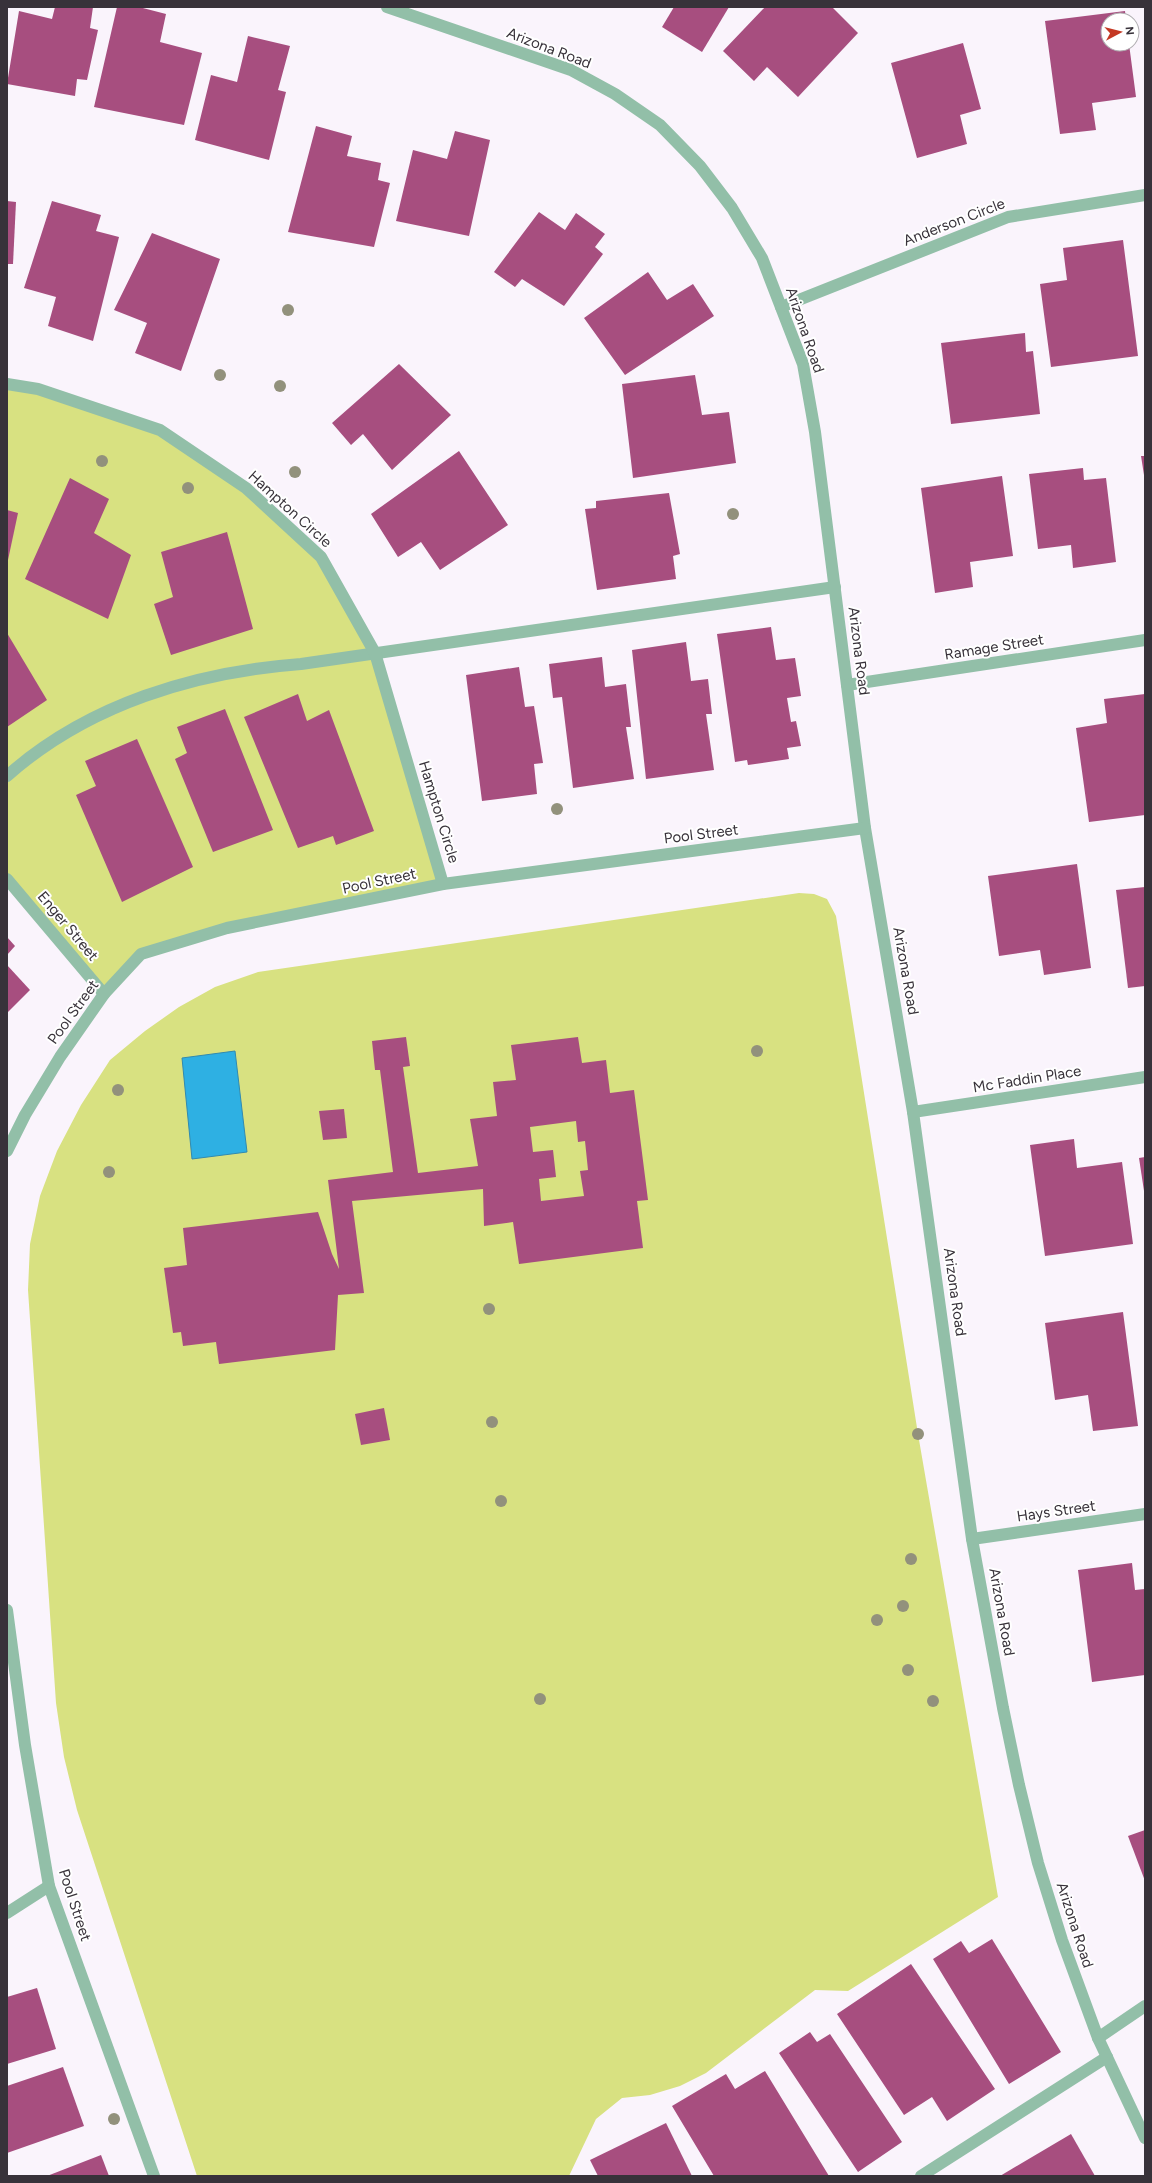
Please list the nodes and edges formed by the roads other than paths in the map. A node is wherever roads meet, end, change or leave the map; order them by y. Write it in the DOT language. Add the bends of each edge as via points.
graph roads {
  1 [pos="387,7"];
  2 [pos="1145,195"];
  3 [pos="781,307"];
  4 [pos="7,384"];
  5 [pos="835,586"];
  6 [pos="1145,640"];
  7 [pos="375,653"];
  8 [pos="848,685"];
  9 [pos="7,776"];
  10 [pos="865,828"];
  11 [pos="7,879"];
  12 [pos="444,884"];
  13 [pos="104,994"];
  14 [pos="1145,1077"];
  15 [pos="913,1112"];
  16 [pos="7,1151"];
  17 [pos="1145,1514"];
  18 [pos="972,1539"];
  19 [pos="7,1610"];
  20 [pos="49,1886"];
  21 [pos="7,1913"];
  22 [pos="1145,2006"];
  23 [pos="1098,2038"];
  24 [pos="1107,2057"];
  25 [pos="1145,2138"];
  26 [pos="154,2176"];
  27 [pos="921,2176"];
  1 -- 3 [label="street, Arizona Road" via="571,70 615,94 660,125 700,166 732,208 762,258"];
  2 -- 3 [label="street, Anderson Circle" via="1008,216"];
  3 -- 5 [label="street, Arizona Road" via="803,364 815,432"];
  4 -- 7 [label="street, Hampton Circle" via="38,389 160,430 246,488 321,557"];
  5 -- 7 [label="street"];
  5 -- 8 [label="street, Arizona Road"];
  6 -- 8 [label="street, Ramage Street"];
  7 -- 9 [label="street" via="301,664 259,667 161,690 127,702 60,737"];
  7 -- 12 [label="street, Hampton Circle"];
  8 -- 10 [label="street, Arizona Road"];
  10 -- 12 [label="street, Pool Street"];
  10 -- 15 [label="street, Arizona Road"];
  11 -- 13 [label="street, Enger Street"];
  12 -- 13 [label="street, Pool Street" via="227,928 141,954"];
  13 -- 16 [label="street, Pool Street" via="60,1057 25,1114"];
  14 -- 15 [label="street, Mc Faddin Place"];
  15 -- 18 [label="street, Arizona Road"];
  17 -- 18 [label="street, Hays Street"];
  18 -- 23 [label="street, Arizona Road" via="1003,1708 1036,1855 1062,1940"];
  19 -- 20 [label="street, Pool Street" via="24,1745"];
  20 -- 21 [label="street"];
  20 -- 26 [label="street, Pool Street"];
  22 -- 23 [label="street"];
  23 -- 24 [label="street, Arizona Road"];
  24 -- 25 [label="street, Arizona Road"];
  24 -- 27 [label="street"];
}
